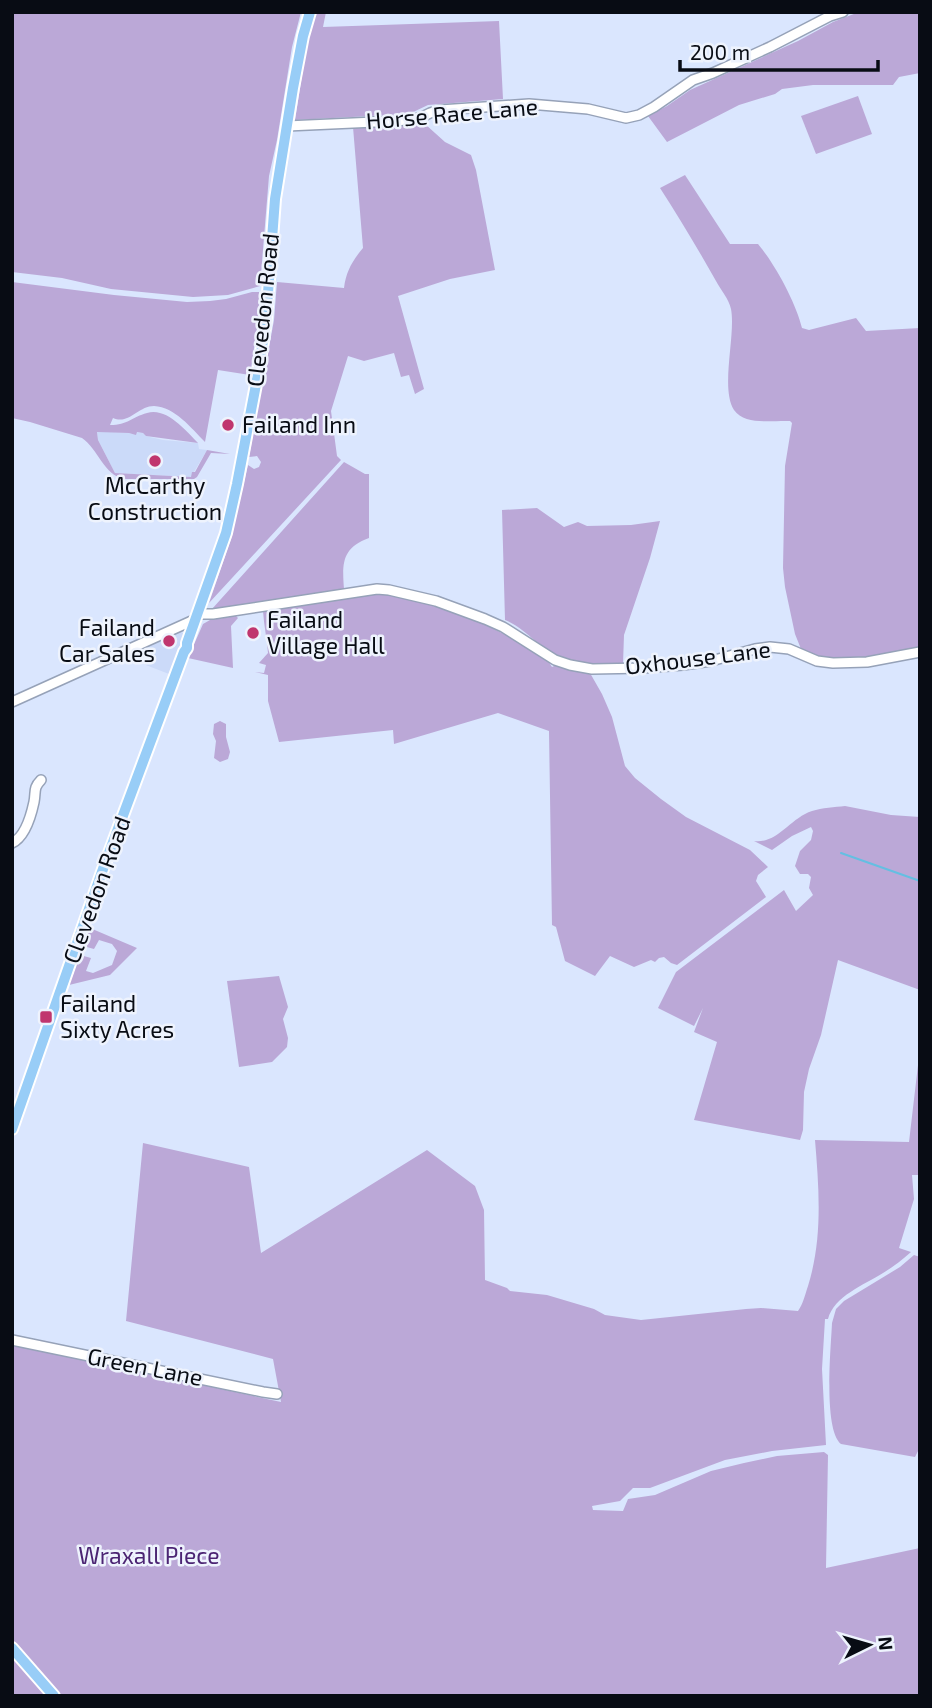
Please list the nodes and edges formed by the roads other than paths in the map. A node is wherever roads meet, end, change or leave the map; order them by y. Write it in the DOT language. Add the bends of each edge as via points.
graph roads {
  1 [pos="310,12"];
  2 [pos="842,12"];
  3 [pos="287,126"];
  4 [pos="195,620"];
  5 [pos="920,652"];
  6 [pos="12,702"];
  7 [pos="35,784"];
  8 [pos="12,842"];
  9 [pos="16,1106"];
  10 [pos="12,1129"];
  11 [pos="12,1340"];
  12 [pos="277,1394"];
  13 [pos="12,1648"];
  14 [pos="54,1696"];
  1 -- 3 [label="main road, Clevedon Road"];
  2 -- 3 [label="street, Horse Race Lane" via="693,80 654,107 626,118 588,109 518,104 440,110 397,121"];
  3 -- 4 [label="main road, Clevedon Road" via="253,405 230,516"];
  4 -- 5 [label="street, Oxhouse Lane" via="383,589 436,601 503,627 555,660 592,669 683,665 770,647 833,663"];
  4 -- 6 [label="street"];
  4 -- 9 [label="main road, Clevedon Road"];
  7 -- 8 [label="street" via="24,832"];
  9 -- 10 [label="main road, Clevedon Road"];
  11 -- 12 [label="street, Green Lane"];
  13 -- 14 [label="main road"];
}
